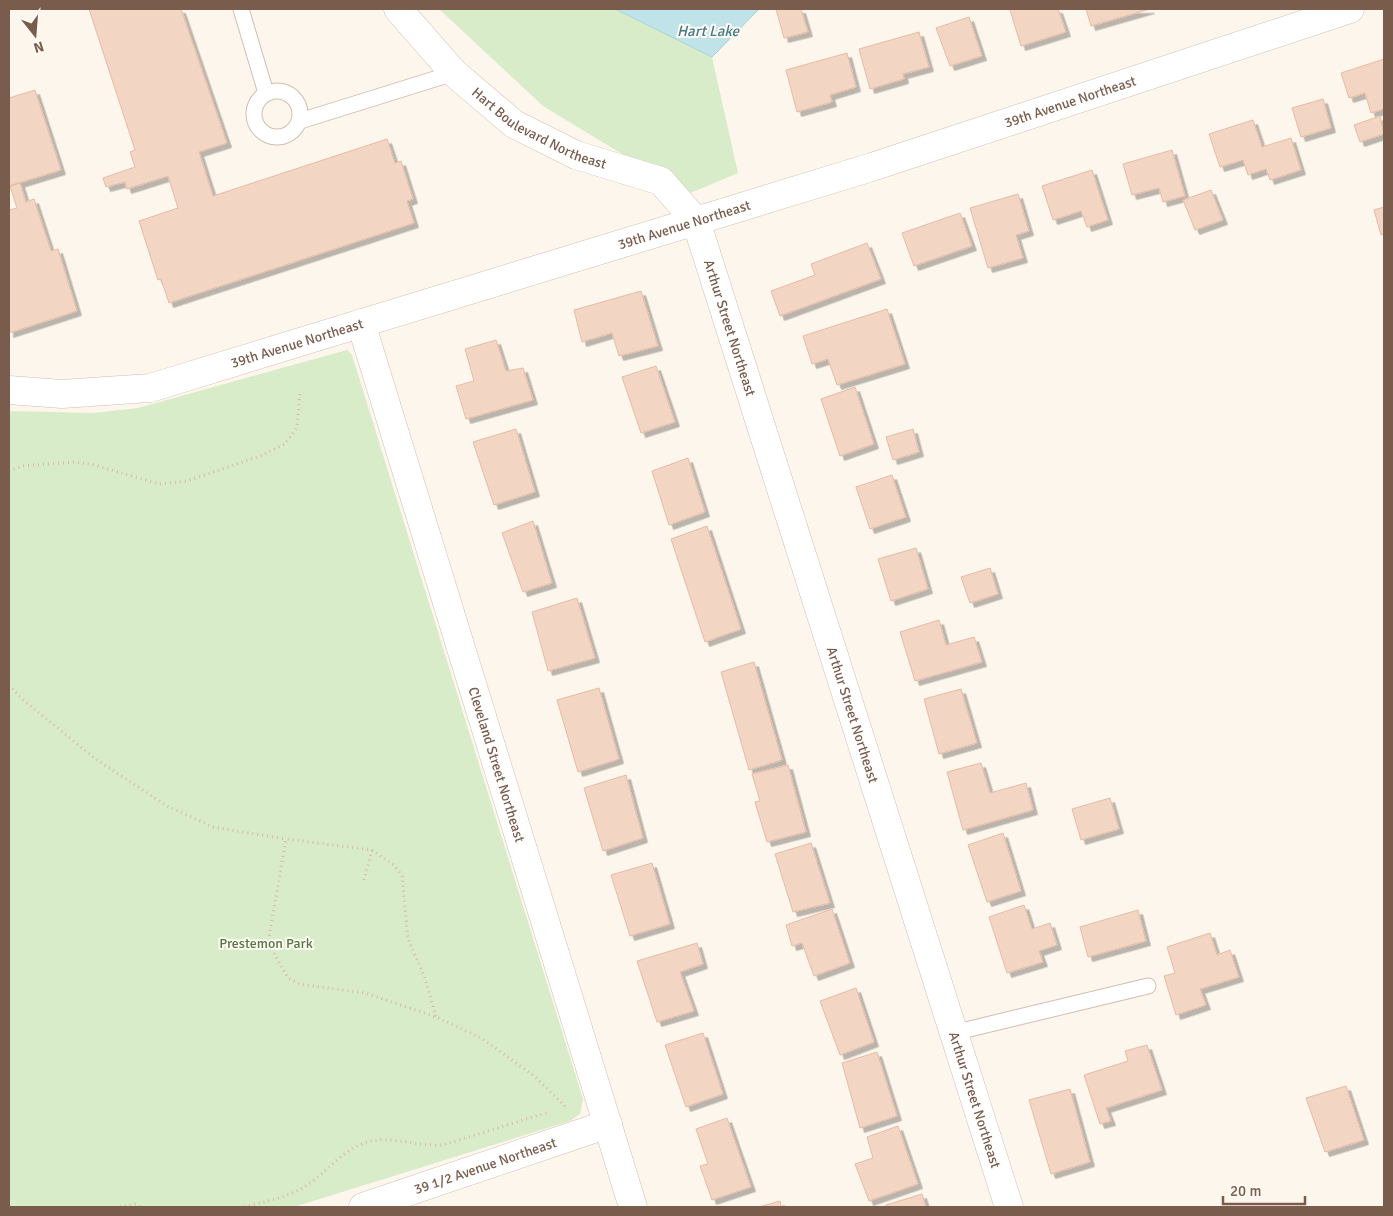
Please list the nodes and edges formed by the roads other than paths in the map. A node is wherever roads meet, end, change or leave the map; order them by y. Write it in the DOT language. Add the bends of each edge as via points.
graph roads {
  1 [pos="240,9"];
  2 [pos="398,9"];
  3 [pos="1350,9"];
  4 [pos="454,73"];
  5 [pos="266,93"];
  6 [pos="300,121"];
  7 [pos="696,221"];
  8 [pos="361,323"];
  9 [pos="9,390"];
  10 [pos="1148,986"];
  11 [pos="953,1033"];
  12 [pos="608,1124"];
  13 [pos="363,1207"];
  14 [pos="634,1207"];
  15 [pos="1008,1207"];
  1 -- 5 [label="lane"];
  2 -- 4 [label="street, Hart Boulevard Northeast"];
  3 -- 7 [label="street, 39th Avenue Northeast"];
  4 -- 6 [label="lane"];
  4 -- 7 [label="street, Hart Boulevard Northeast" via="514,124 576,155 661,181"];
  5 -- 6 [label="lane" via="282,91 295,99 301,113"];
  5 -- 6 [label="lane" via="255,105 254,112 254,120 263,133 270,137 284,136"];
  7 -- 8 [label="street, 39th Avenue Northeast"];
  7 -- 11 [label="street, Arthur Street Northeast"];
  8 -- 9 [label="street, 39th Avenue Northeast" via="150,388 62,394"];
  8 -- 12 [label="street, Cleveland Street Northeast"];
  10 -- 11 [label="lane"];
  11 -- 15 [label="street, Arthur Street Northeast"];
  12 -- 13 [label="street, 39 1/2 Avenue Northeast"];
  12 -- 14 [label="street, Cleveland Street Northeast"];
}
